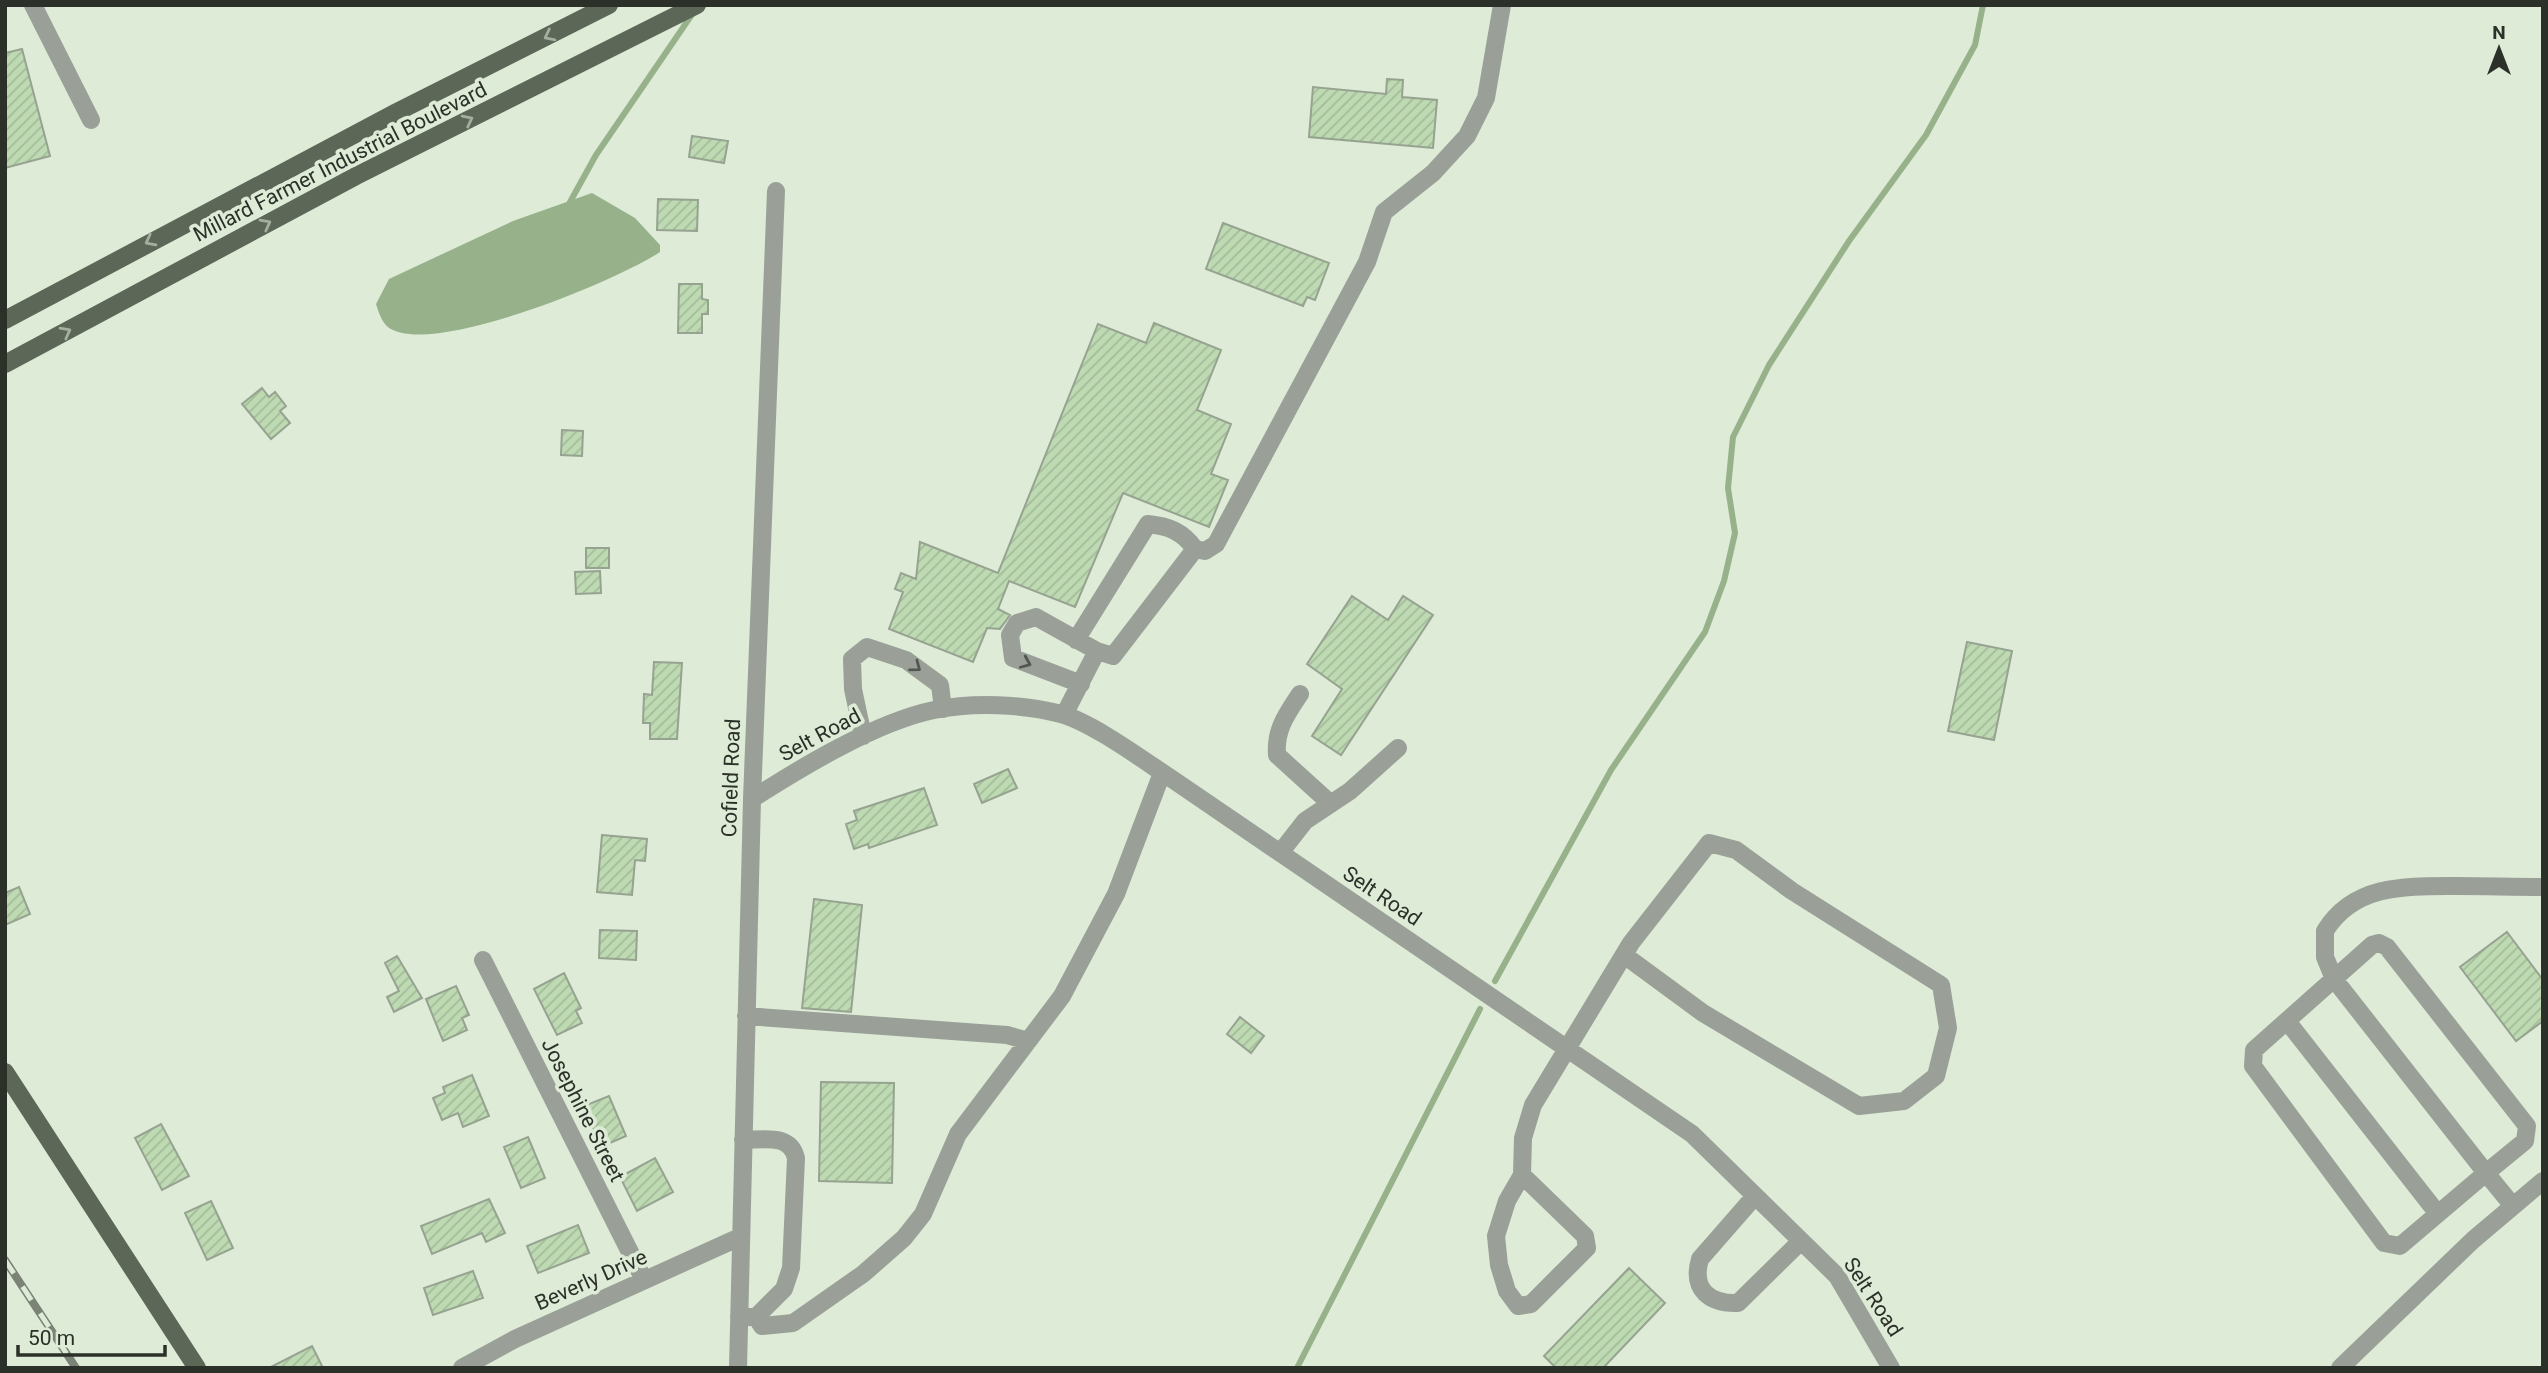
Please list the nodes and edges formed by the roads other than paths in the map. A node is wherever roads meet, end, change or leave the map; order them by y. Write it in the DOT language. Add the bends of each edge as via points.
graph roads {
  1 [pos="33,5"];
  2 [pos="610,5"];
  3 [pos="698,5"];
  4 [pos="1502,5"];
  5 [pos="91,120"];
  6 [pos="776,191"];
  7 [pos="5,320"];
  8 [pos="5,364"];
  9 [pos="1195,549"];
  10 [pos="1076,640"];
  11 [pos="1097,651"];
  12 [pos="1081,684"];
  13 [pos="1300,694"];
  14 [pos="943,709"];
  15 [pos="1063,715"];
  16 [pos="863,736"];
  17 [pos="1398,748"];
  18 [pos="1162,773"];
  19 [pos="752,799"];
  20 [pos="1331,804"];
  21 [pos="1280,853"];
  22 [pos="2543,887"];
  23 [pos="1624,955"];
  24 [pos="483,960"];
  25 [pos="2334,979"];
  26 [pos="746,1016"];
  27 [pos="2287,1021"];
  28 [pos="1028,1041"];
  29 [pos="1567,1049"];
  30 [pos="5,1072"];
  31 [pos="743,1140"];
  32 [pos="2486,1173"];
  33 [pos="1522,1175"];
  34 [pos="2543,1181"];
  35 [pos="1755,1196"];
  36 [pos="2513,1206"];
  37 [pos="2438,1214"];
  38 [pos="740,1237"];
  39 [pos="1801,1241"];
  40 [pos="644,1280"];
  41 [pos="748,1317"];
  42 [pos="197,1368"];
  43 [pos="462,1368"];
  44 [pos="738,1368"];
  45 [pos="1891,1368"];
  46 [pos="2340,1368"];
  1 -- 5 [label="street"];
  2 -- 7 [label="main road, Millard Farmer Industrial Boulevard, one-way"];
  8 -- 3 [label="main road, Millard Farmer Industrial Boulevard, one-way" via="356,176"];
  4 -- 9 [label="street" via="1486,98 1468,136 1433,173 1384,212 1367,262 1230,521 1216,544 1205,551"];
  6 -- 19 [label="street, Cofield Road"];
  9 -- 10 [label="street" via="1188,538 1166,525 1148,524"];
  9 -- 11 [label="street" via="1121,650 1113,656"];
  10 -- 11 [label="street"];
  10 -- 12 [label="street, one-way" via="1028,617 1017,623 1009,644 1013,658"];
  11 -- 12 [label="street"];
  12 -- 15 [label="street"];
  13 -- 20 [label="street" via="1276,738 1277,755"];
  14 -- 15 [label="street, Selt Road" via="1006,705"];
  14 -- 16 [label="street, Selt Road"];
  16 -- 14 [label="street, one-way" via="852,659 867,646 906,660 940,685"];
  15 -- 18 [label="street, Selt Road"];
  16 -- 19 [label="street, Selt Road"];
  17 -- 20 [label="street"];
  18 -- 21 [label="street, Selt Road"];
  18 -- 28 [label="street" via="1116,894 1062,996"];
  19 -- 26 [label="street, Cofield Road"];
  20 -- 21 [label="street" via="1305,821"];
  21 -- 29 [label="street, Selt Road"];
  22 -- 25 [label="street" via="2407,886 2364,896 2346,906 2325,931 2325,957"];
  23 -- 23 [label="street" via="1709,843 1736,850 1941,985 1948,1028 1936,1076 1904,1101 1859,1106 1703,1013"];
  23 -- 29 [label="street"];
  24 -- 40 [label="street, Josephine Street"];
  25 -- 27 [label="street"];
  25 -- 32 [label="street"];
  25 -- 32 [label="street" via="2372,945 2387,947 2523,1119 2525,1141"];
  26 -- 28 [label="street" via="1007,1035"];
  26 -- 31 [label="street, Cofield Road"];
  27 -- 37 [label="street"];
  27 -- 37 [label="street" via="2254,1050 2253,1066 2384,1243 2400,1246"];
  28 -- 41 [label="street" via="958,1134 923,1214 904,1238 863,1274 793,1323 762,1326"];
  29 -- 33 [label="street" via="1533,1105 1523,1138"];
  29 -- 35 [label="street, Selt Road" via="1692,1134"];
  30 -- 42 [label="main road"];
  31 -- 38 [label="street, Cofield Road"];
  31 -- 41 [label="street" via="787,1142 796,1157 791,1268 784,1289"];
  32 -- 36 [label="street"];
  32 -- 37 [label="street"];
  33 -- 33 [label="street" via="1507,1201 1496,1236 1507,1291 1518,1306 1531,1304 1587,1248 1584,1236"];
  34 -- 36 [label="street"];
  35 -- 39 [label="street, Selt Road"];
  35 -- 39 [label="street" via="1700,1259 1696,1272 1703,1292 1719,1303 1738,1303"];
  36 -- 46 [label="street"];
  38 -- 40 [label="street, Beverly Drive"];
  38 -- 41 [label="street, Cofield Road"];
  39 -- 45 [label="street, Selt Road" via="1837,1276"];
  40 -- 43 [label="street, Beverly Drive"];
  41 -- 44 [label="street, Cofield Road"];
}
